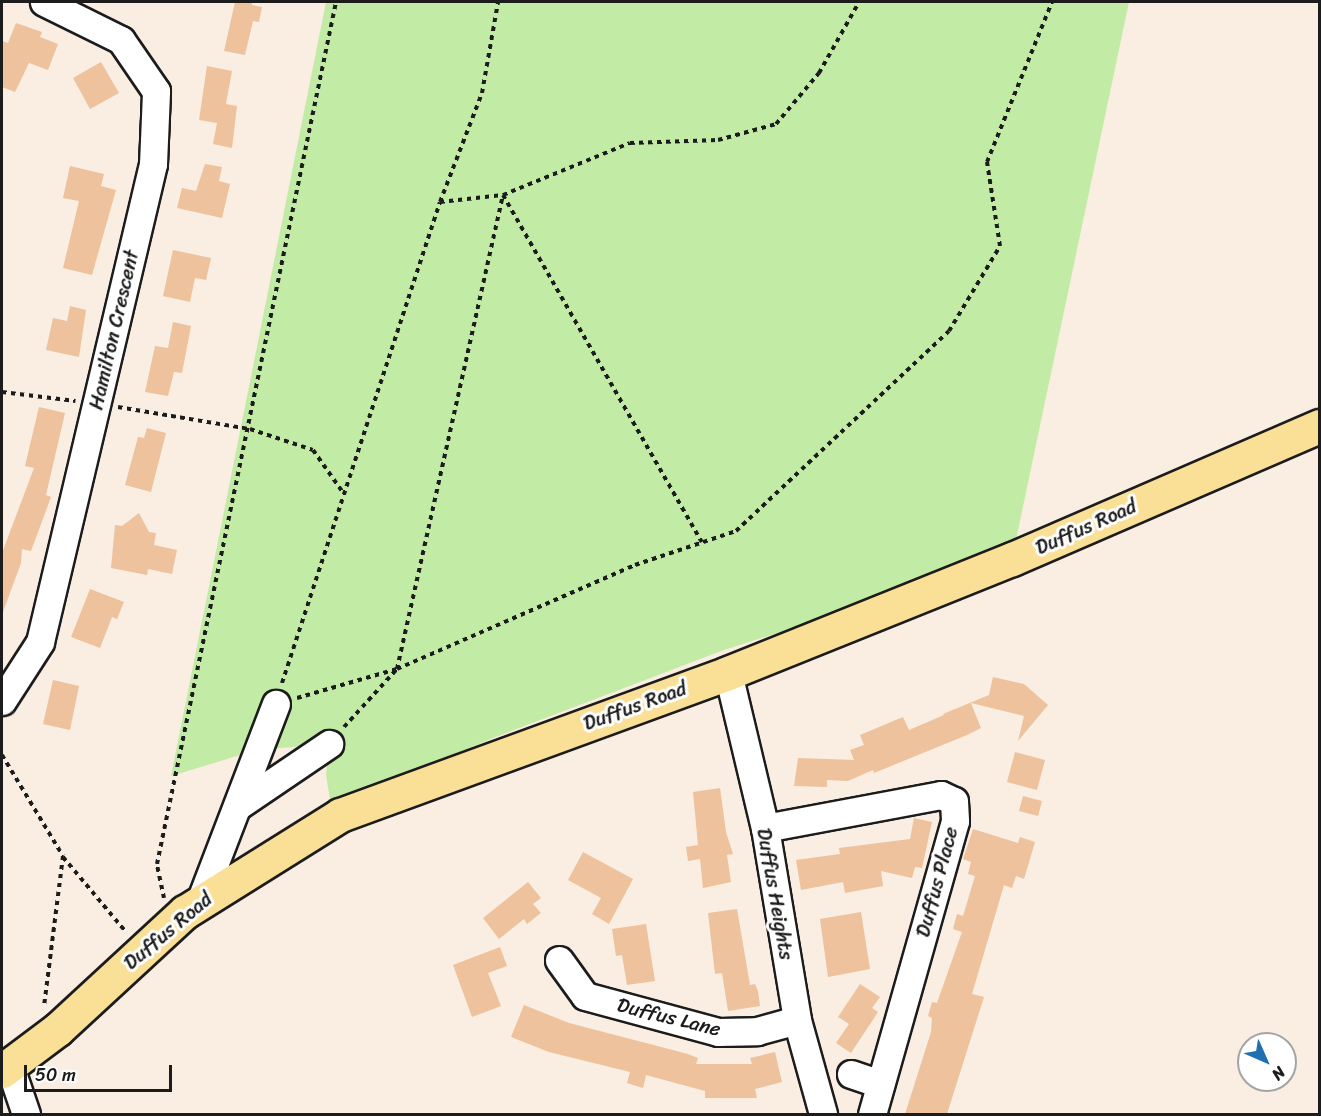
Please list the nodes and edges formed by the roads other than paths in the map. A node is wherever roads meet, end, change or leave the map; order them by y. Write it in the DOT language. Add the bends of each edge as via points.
graph roads {
  1 [pos="44,2"];
  2 [pos="1320,426"];
  3 [pos="728,673"];
  4 [pos="2,701"];
  5 [pos="276,704"];
  6 [pos="329,744"];
  7 [pos="239,805"];
  8 [pos="765,828"];
  9 [pos="201,899"];
  10 [pos="559,960"];
  11 [pos="797,1020"];
  12 [pos="6,1069"];
  13 [pos="851,1074"];
  14 [pos="880,1084"];
  15 [pos="26,1114"];
  16 [pos="824,1114"];
  17 [pos="872,1114"];
  1 -- 4 [label="street, Hamilton Crescent" via="121,40 156,92 153,164 40,642"];
  2 -- 3 [label="main road, Duffus Road" via="1012,559"];
  3 -- 8 [label="street, Duffus Heights"];
  3 -- 9 [label="main road, Duffus Road" via="340,815"];
  5 -- 7 [label="street"];
  6 -- 7 [label="street"];
  7 -- 9 [label="street"];
  8 -- 11 [label="street, Duffus Heights"];
  8 -- 14 [label="street, Duffus Place" via="941,795 954,801 955,821"];
  9 -- 12 [label="main road, Duffus Road"];
  10 -- 11 [label="street, Duffus Lane" via="585,996 718,1032 757,1032"];
  11 -- 16 [label="street, Duffus Heights"];
  12 -- 15 [label="street"];
  13 -- 14 [label="street"];
  14 -- 17 [label="street, Duffus Place"];
}
